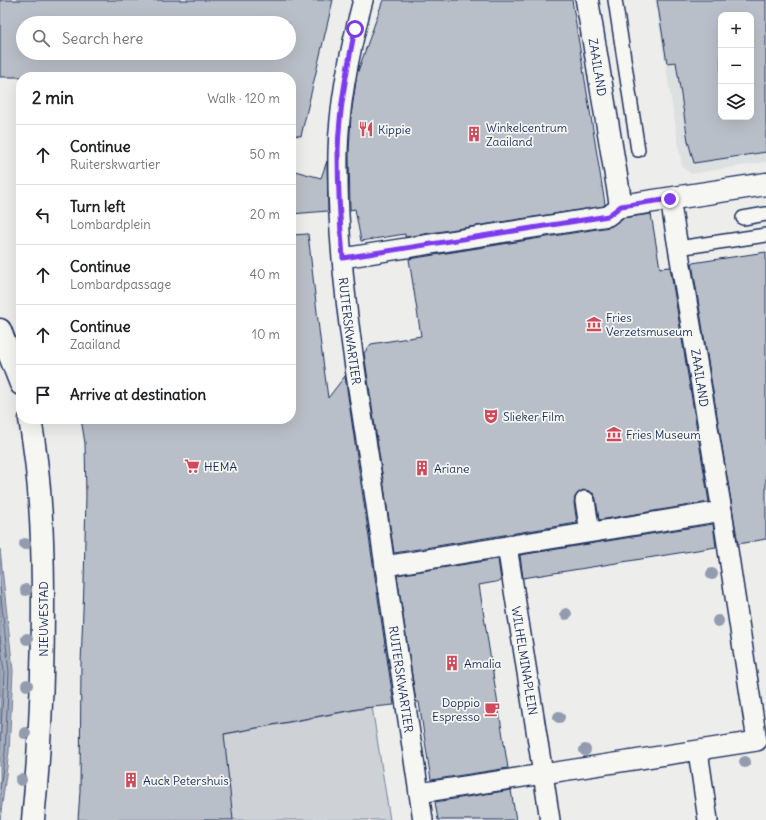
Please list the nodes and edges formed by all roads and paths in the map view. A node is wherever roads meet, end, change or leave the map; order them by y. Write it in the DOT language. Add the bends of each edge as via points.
graph roads {
  1 [pos="362,0"];
  2 [pos="587,0"];
  3 [pos="615,0"];
  4 [pos="638,150"];
  5 [pos="766,184"];
  6 [pos="670,199"];
  7 [pos="621,206"];
  8 [pos="766,214"];
  9 [pos="742,218"];
  10 [pos="766,235"];
  11 [pos="678,248"];
  12 [pos="343,258"];
  13 [pos="0,330"];
  14 [pos="16,371"];
  15 [pos="31,424"];
  16 [pos="585,501"];
  17 [pos="722,511"];
  18 [pos="590,532"];
  19 [pos="508,546"];
  20 [pos="385,566"];
  21 [pos="698,751"];
  22 [pos="543,774"];
  23 [pos="419,793"];
  24 [pos="33,820"];
  25 [pos="423,820"];
  26 [pos="550,820"];
  27 [pos="708,820"];
  1 -- 12 [label="street, RUITERSKWARTIER" via="344,90 338,150 339,216"];
  2 -- 7 [label="street, ZAAILAND"];
  3 -- 4 [label="lane"];
  5 -- 6 [label="street"];
  6 -- 7 [label="street"];
  6 -- 11 [label="street, ZAAILAND"];
  7 -- 12 [label="street" via="608,216"];
  8 -- 9 [label="lane"];
  10 -- 11 [label="lane"];
  11 -- 17 [label="street, ZAAILAND"];
  12 -- 20 [label="street, RUITERSKWARTIER" via="348,323"];
  13 -- 14 [label="street"];
  15 -- 24 [label="street, NIEUWESTAD" via="41,502 43,587 43,670"];
  16 -- 18 [label="street"];
  17 -- 18 [label="street"];
  17 -- 21 [label="street, ZAAILAND" via="757,742"];
  18 -- 19 [label="street"];
  19 -- 20 [label="street"];
  19 -- 22 [label="street, WILHELMINAPLEIN"];
  20 -- 23 [label="street, RUITERSKWARTIER"];
  21 -- 22 [label="street"];
  21 -- 27 [label="street"];
  22 -- 23 [label="street"];
  22 -- 26 [label="street, WILHELMINAPLEIN"];
  23 -- 25 [label="street, RUITERSKWARTIER"];
}
